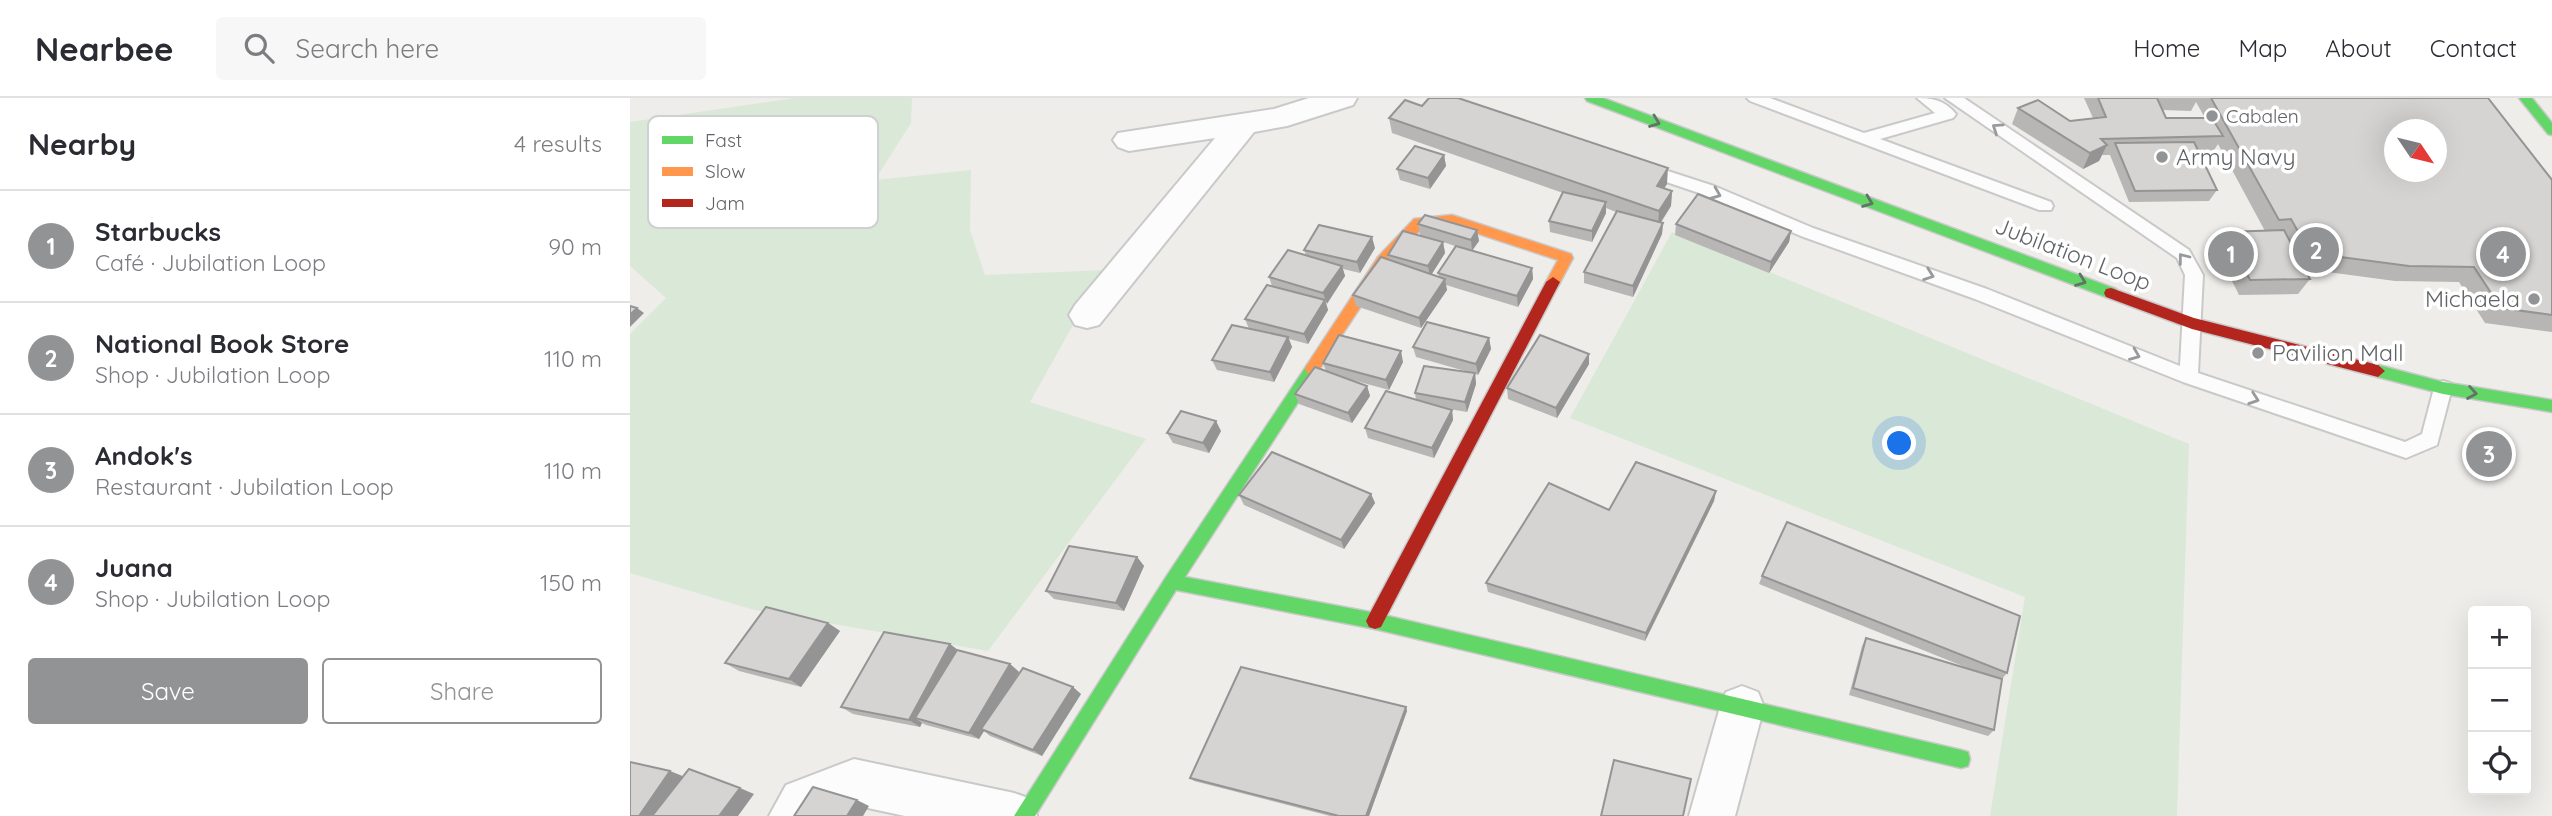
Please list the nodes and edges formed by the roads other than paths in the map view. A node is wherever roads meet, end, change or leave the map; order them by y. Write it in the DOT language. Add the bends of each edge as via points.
graph roads {
  1 [pos="1342,98"];
  2 [pos="1591,98"];
  3 [pos="1755,98"];
  4 [pos="1924,98"];
  5 [pos="1953,98"];
  6 [pos="2525,98"];
  7 [pos="1245,123"];
  8 [pos="2552,131"];
  9 [pos="1865,138"];
  10 [pos="1129,140"];
  11 [pos="1629,163"];
  12 [pos="2046,206"];
  13 [pos="1087,315"];
  14 [pos="2192,323"];
  15 [pos="2189,377"];
  16 [pos="2442,388"];
  17 [pos="2552,406"];
  18 [pos="1172,582"];
  19 [pos="1375,621"];
  20 [pos="1742,707"];
  21 [pos="1961,759"];
  22 [pos="792,816"];
  23 [pos="1014,816"];
  24 [pos="1024,816"];
  25 [pos="1712,816"];
  1 -- 7 [label="street" via="1276,119"];
  2 -- 14 [label="street, Jubilation Loop, one-way"];
  3 -- 9 [label="lane"];
  4 -- 9 [label="lane" via="1948,114"];
  14 -- 5 [label="lane, one-way" via="2194,275 2183,254"];
  6 -- 8 [label="street"];
  7 -- 10 [label="street"];
  7 -- 13 [label="street"];
  9 -- 12 [label="lane"];
  11 -- 15 [label="lane, one-way"];
  14 -- 15 [label="lane"];
  14 -- 16 [label="street, Jubilation Loop"];
  15 -- 16 [label="lane, one-way" via="2406,450 2430,439"];
  16 -- 17 [label="street, Jubilation Loop, one-way"];
  18 -- 19 [label="street"];
  18 -- 19 [label="street" via="1383,261 1419,222 1452,220 1566,258"];
  18 -- 24 [label="street"];
  19 -- 20 [label="street"];
  20 -- 21 [label="street"];
  20 -- 25 [label="street"];
  22 -- 23 [label="street" via="802,801 854,782"];
}
